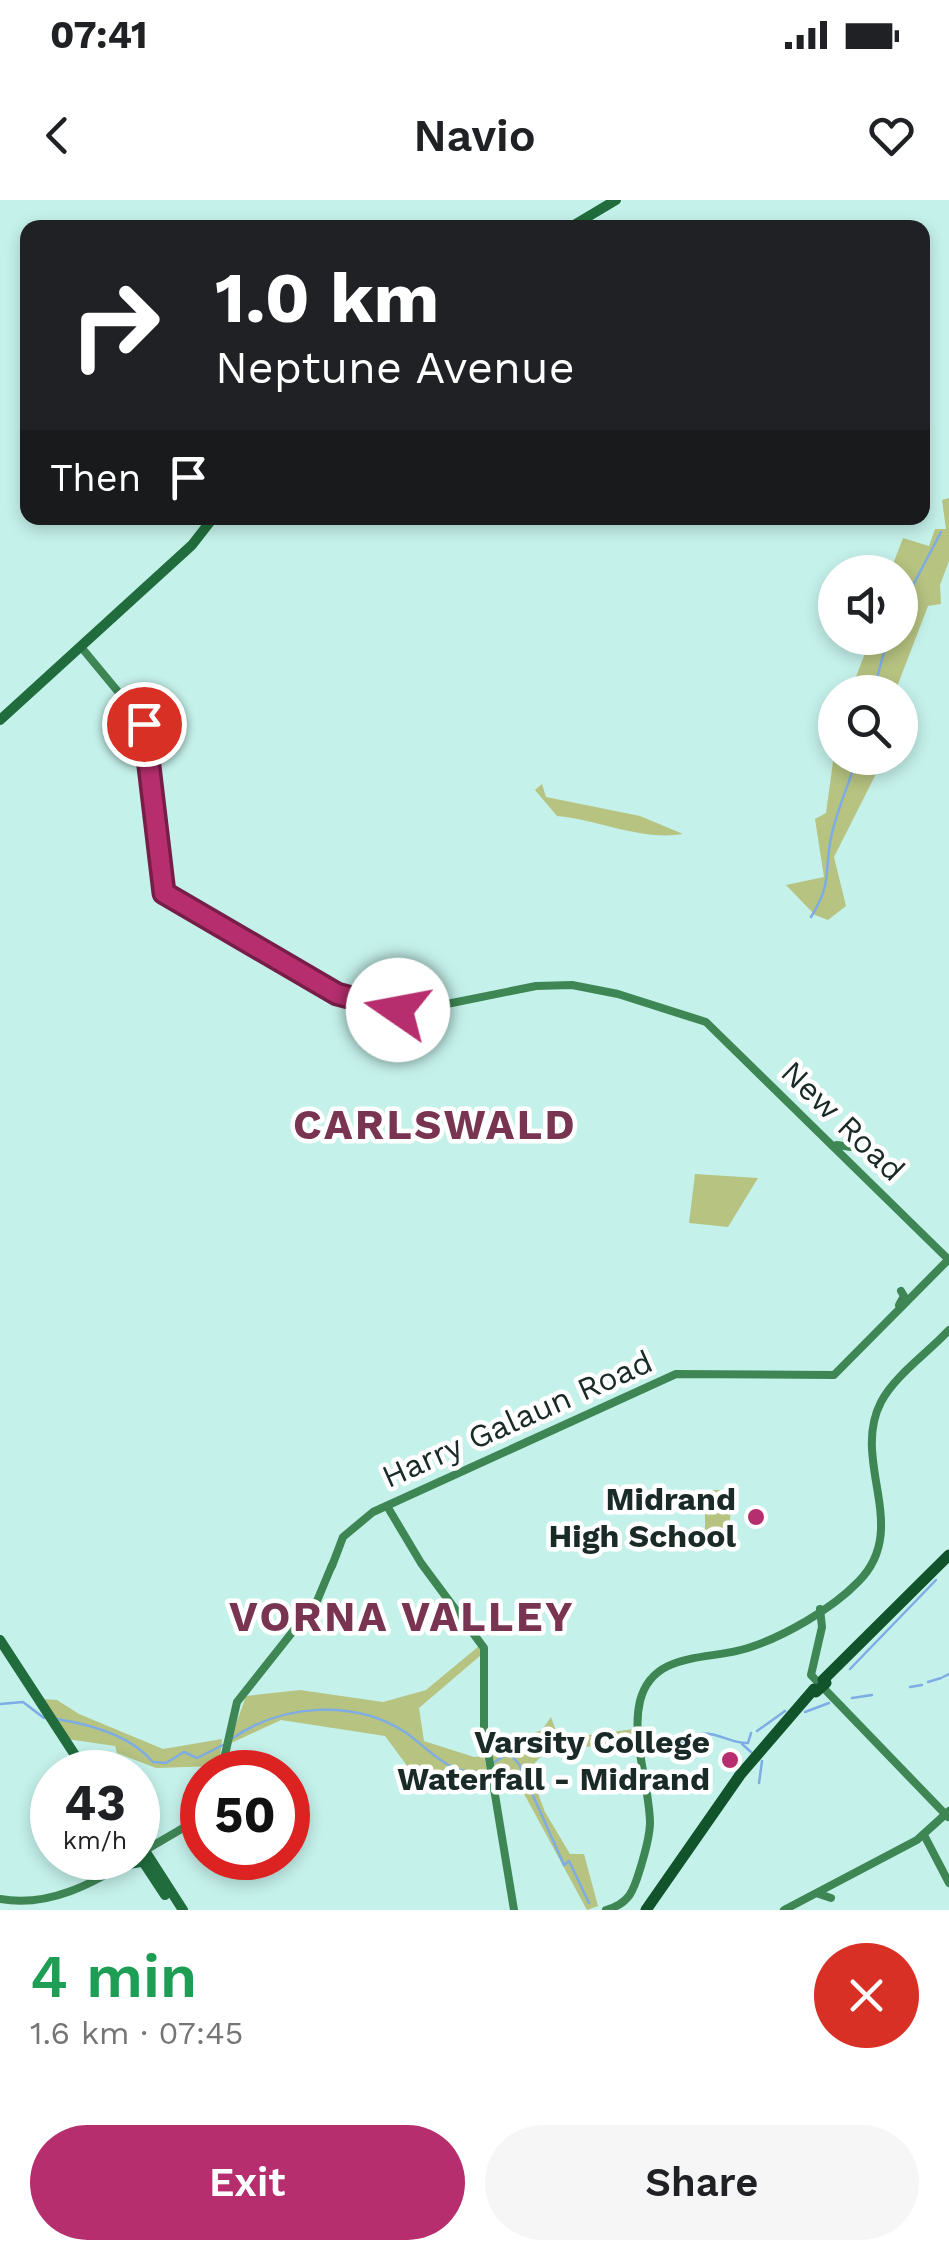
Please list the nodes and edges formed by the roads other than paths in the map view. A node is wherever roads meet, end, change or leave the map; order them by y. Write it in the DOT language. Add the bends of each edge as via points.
graph roads {
  1 [pos="617,200"];
  2 [pos="585,220"];
  3 [pos="208,525"];
  4 [pos="79,650"];
  5 [pos="132,708"];
  6 [pos="0,720"];
  7 [pos="576,985"];
  8 [pos="594,988"];
  9 [pos="618,994"];
  10 [pos="629,997"];
  11 [pos="702,1021"];
  12 [pos="739,1049"];
  13 [pos="755,1070"];
  14 [pos="826,1134"];
  15 [pos="849,1156"];
  16 [pos="867,1180"];
  17 [pos="897,1203"];
  18 [pos="938,1247"];
  19 [pos="947,1259"];
  20 [pos="914,1289"];
  21 [pos="899,1304"];
  22 [pos="877,1332"];
  23 [pos="949,1333"];
  24 [pos="888,1488"];
  25 [pos="387,1506"];
  26 [pos="883,1508"];
  27 [pos="876,1556"];
  28 [pos="949,1558"];
  29 [pos="873,1572"];
  30 [pos="818,1614"];
  31 [pos="0,1630"];
  32 [pos="0,1640"];
  33 [pos="814,1650"];
  34 [pos="13,1658"];
  35 [pos="72,1750"];
  36 [pos="226,1750"];
  37 [pos="946,1815"];
  38 [pos="650,1817"];
  39 [pos="926,1836"];
  40 [pos="949,1875"];
  41 [pos="86,1880"];
  42 [pos="159,1880"];
  43 [pos="949,1883"];
  44 [pos="819,1894"];
  45 [pos="0,1898"];
  46 [pos="831,1898"];
  47 [pos="179,1910"];
  48 [pos="514,1910"];
  49 [pos="594,1910"];
  50 [pos="606,1910"];
  51 [pos="648,1910"];
  52 [pos="787,1910"];
  1 -- 2 [label="main road"];
  3 -- 4 [label="main road"];
  4 -- 5 [label="main road"];
  4 -- 5 [label="main road" via="98,662"];
  4 -- 6 [label="main road"];
  5 -- 7 [label="main road" via="144,724 164,893 332,991 386,1007 443,1006"];
  7 -- 8 [label="main road"];
  7 -- 10 [label="main road"];
  8 -- 9 [label="main road"];
  8 -- 9 [label="main road" via="608,979"];
  9 -- 10 [label="main road"];
  10 -- 11 [label="main road"];
  11 -- 12 [label="main road, New Road"];
  11 -- 13 [label="main road, New Road"];
  12 -- 13 [label="main road"];
  12 -- 14 [label="main road, New Road"];
  13 -- 15 [label="main road, New Road"];
  14 -- 15 [label="main road"];
  14 -- 15 [label="main road, New Road"];
  15 -- 16 [label="main road, New Road"];
  15 -- 16 [label="main road"];
  15 -- 17 [label="main road, New Road"];
  16 -- 17 [label="main road, New Road"];
  17 -- 18 [label="main road, New Road"];
  18 -- 19 [label="main road, New Road"];
  18 -- 19 [label="main road"];
  19 -- 20 [label="main road, Harry Galaun Road"];
  19 -- 22 [label="main road, Harry Galaun Road"];
  20 -- 21 [label="main road, Harry Galaun Road"];
  20 -- 21 [label="main road" via="902,1290"];
  21 -- 22 [label="main road, Harry Galaun Road"];
  22 -- 25 [label="main road, Harry Galaun Road" via="828,1378 676,1374"];
  23 -- 26 [label="main road" via="898,1385 877,1421 871,1471"];
  24 -- 26 [label="main road"];
  25 -- 36 [label="main road, Harry Galaun Road" via="348,1534 315,1604 238,1700"];
  25 -- 48 [label="main road" via="420,1563 482,1644 484,1728"];
  26 -- 27 [label="main road"];
  27 -- 29 [label="main road"];
  27 -- 30 [label="main road" via="860,1580"];
  28 -- 51 [label="highway" via="734,1783"];
  30 -- 33 [label="main road"];
  30 -- 33 [label="main road" via="822,1628"];
  30 -- 38 [label="main road" via="746,1650 678,1664 655,1678 639,1727"];
  31 -- 34 [label="main road"];
  32 -- 34 [label="main road"];
  33 -- 37 [label="main road" via="814,1680"];
  34 -- 35 [label="main road"];
  37 -- 39 [label="main road"];
  38 -- 49 [label="main road" via="628,1894"];
  38 -- 50 [label="main road" via="650,1844 633,1893"];
  39 -- 40 [label="main road"];
  39 -- 43 [label="main road"];
  39 -- 44 [label="main road"];
  39 -- 52 [label="main road" via="828,1881"];
  41 -- 45 [label="main road" via="23,1902"];
  42 -- 47 [label="main road"];
  44 -- 46 [label="main road"];
  44 -- 52 [label="main road"];
}
